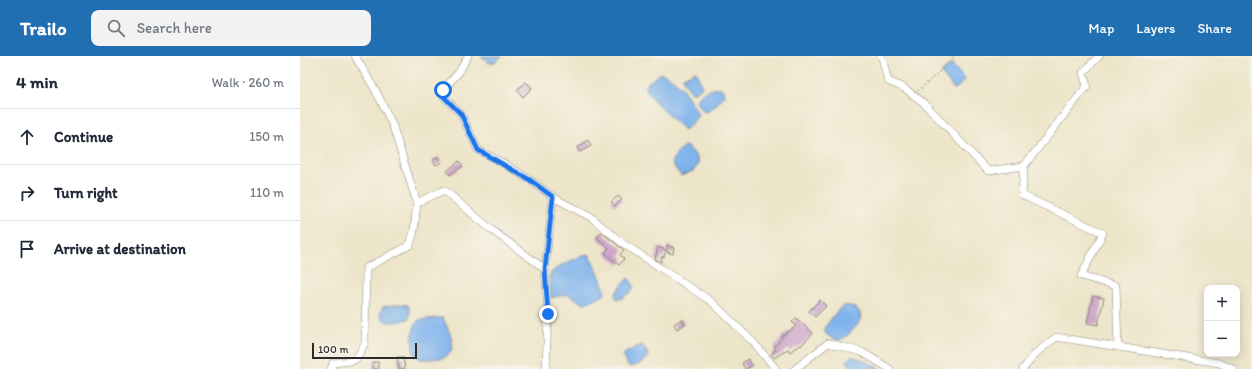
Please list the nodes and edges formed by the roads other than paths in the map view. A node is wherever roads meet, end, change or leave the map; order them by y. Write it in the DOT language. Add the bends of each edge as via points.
graph roads {
  1 [pos="355,56"];
  2 [pos="468,56"];
  3 [pos="881,56"];
  4 [pos="1099,56"];
  5 [pos="1024,166"];
  6 [pos="553,197"];
  7 [pos="417,203"];
  8 [pos="545,269"];
  9 [pos="1118,347"];
  10 [pos="331,369"];
  11 [pos="546,369"];
  12 [pos="776,369"];
  13 [pos="795,369"];
  14 [pos="890,369"];
  15 [pos="1023,369"];
  16 [pos="1234,369"];
  1 -- 7 [label="street" via="392,124"];
  2 -- 6 [label="street" via="459,72 443,90 444,97 461,114 478,150 525,177"];
  3 -- 5 [label="street" via="888,81 904,88 924,103 988,171"];
  4 -- 5 [label="street" via="1083,74 1087,86"];
  5 -- 9 [label="street" via="1022,195 1103,233 1081,276 1116,286"];
  6 -- 8 [label="street"];
  6 -- 12 [label="street" via="592,218 621,242 712,302 754,343"];
  7 -- 8 [label="street" via="444,190 492,231"];
  7 -- 10 [label="street" via="410,246 366,268 365,343 356,359 333,363"];
  8 -- 11 [label="street" via="548,314"];
  9 -- 15 [label="street" via="1056,337 1036,353"];
  9 -- 16 [label="street" via="1219,363"];
  13 -- 14 [label="street" via="828,343 862,352"];
}
